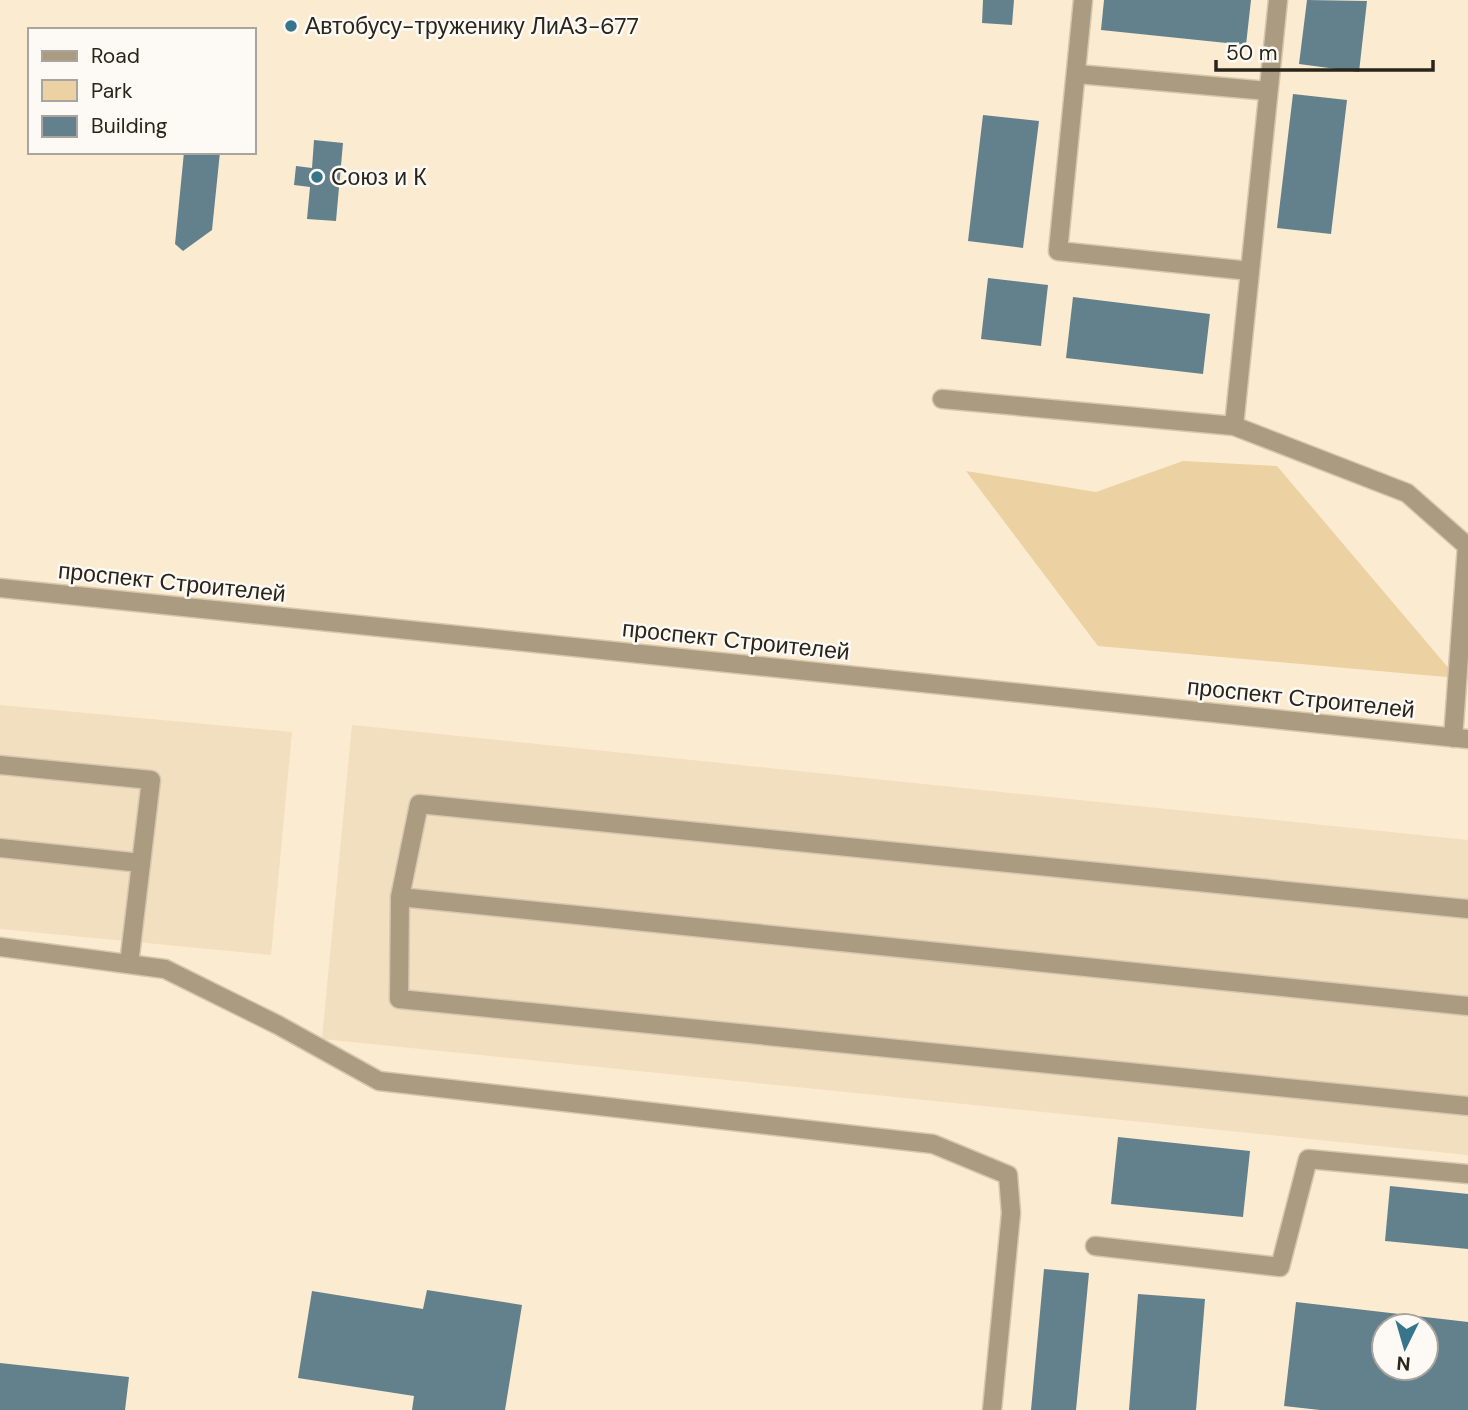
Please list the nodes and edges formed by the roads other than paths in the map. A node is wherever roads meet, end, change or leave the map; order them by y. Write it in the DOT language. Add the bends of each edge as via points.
graph roads {
  1 [pos="1083,0"];
  2 [pos="1278,0"];
  3 [pos="1077,75"];
  4 [pos="1268,91"];
  5 [pos="1250,271"];
  6 [pos="942,399"];
  7 [pos="1234,426"];
  8 [pos="0,588"];
  9 [pos="1460,739"];
  10 [pos="0,765"];
  11 [pos="0,848"];
  12 [pos="141,863"];
  13 [pos="400,897"];
  14 [pos="1468,909"];
  15 [pos="0,947"];
  16 [pos="129,964"];
  17 [pos="1468,1006"];
  18 [pos="1468,1107"];
  19 [pos="1468,1174"];
  20 [pos="1095,1246"];
  21 [pos="992,1410"];
  1 -- 3 [label="street"];
  2 -- 4 [label="street"];
  3 -- 4 [label="street"];
  3 -- 5 [label="street" via="1058,251"];
  4 -- 5 [label="street"];
  5 -- 7 [label="street"];
  6 -- 7 [label="street"];
  7 -- 9 [label="street" via="1406,493 1466,545"];
  8 -- 9 [label="street, проспект Строителей"];
  10 -- 12 [label="street" via="151,780"];
  11 -- 12 [label="street"];
  12 -- 16 [label="street"];
  13 -- 14 [label="street" via="419,804"];
  13 -- 17 [label="street"];
  13 -- 18 [label="street" via="399,999"];
  15 -- 16 [label="street"];
  16 -- 21 [label="street" via="165,969 379,1082 933,1144 1008,1175 1011,1213"];
  19 -- 20 [label="street" via="1308,1159 1280,1267"];
}
